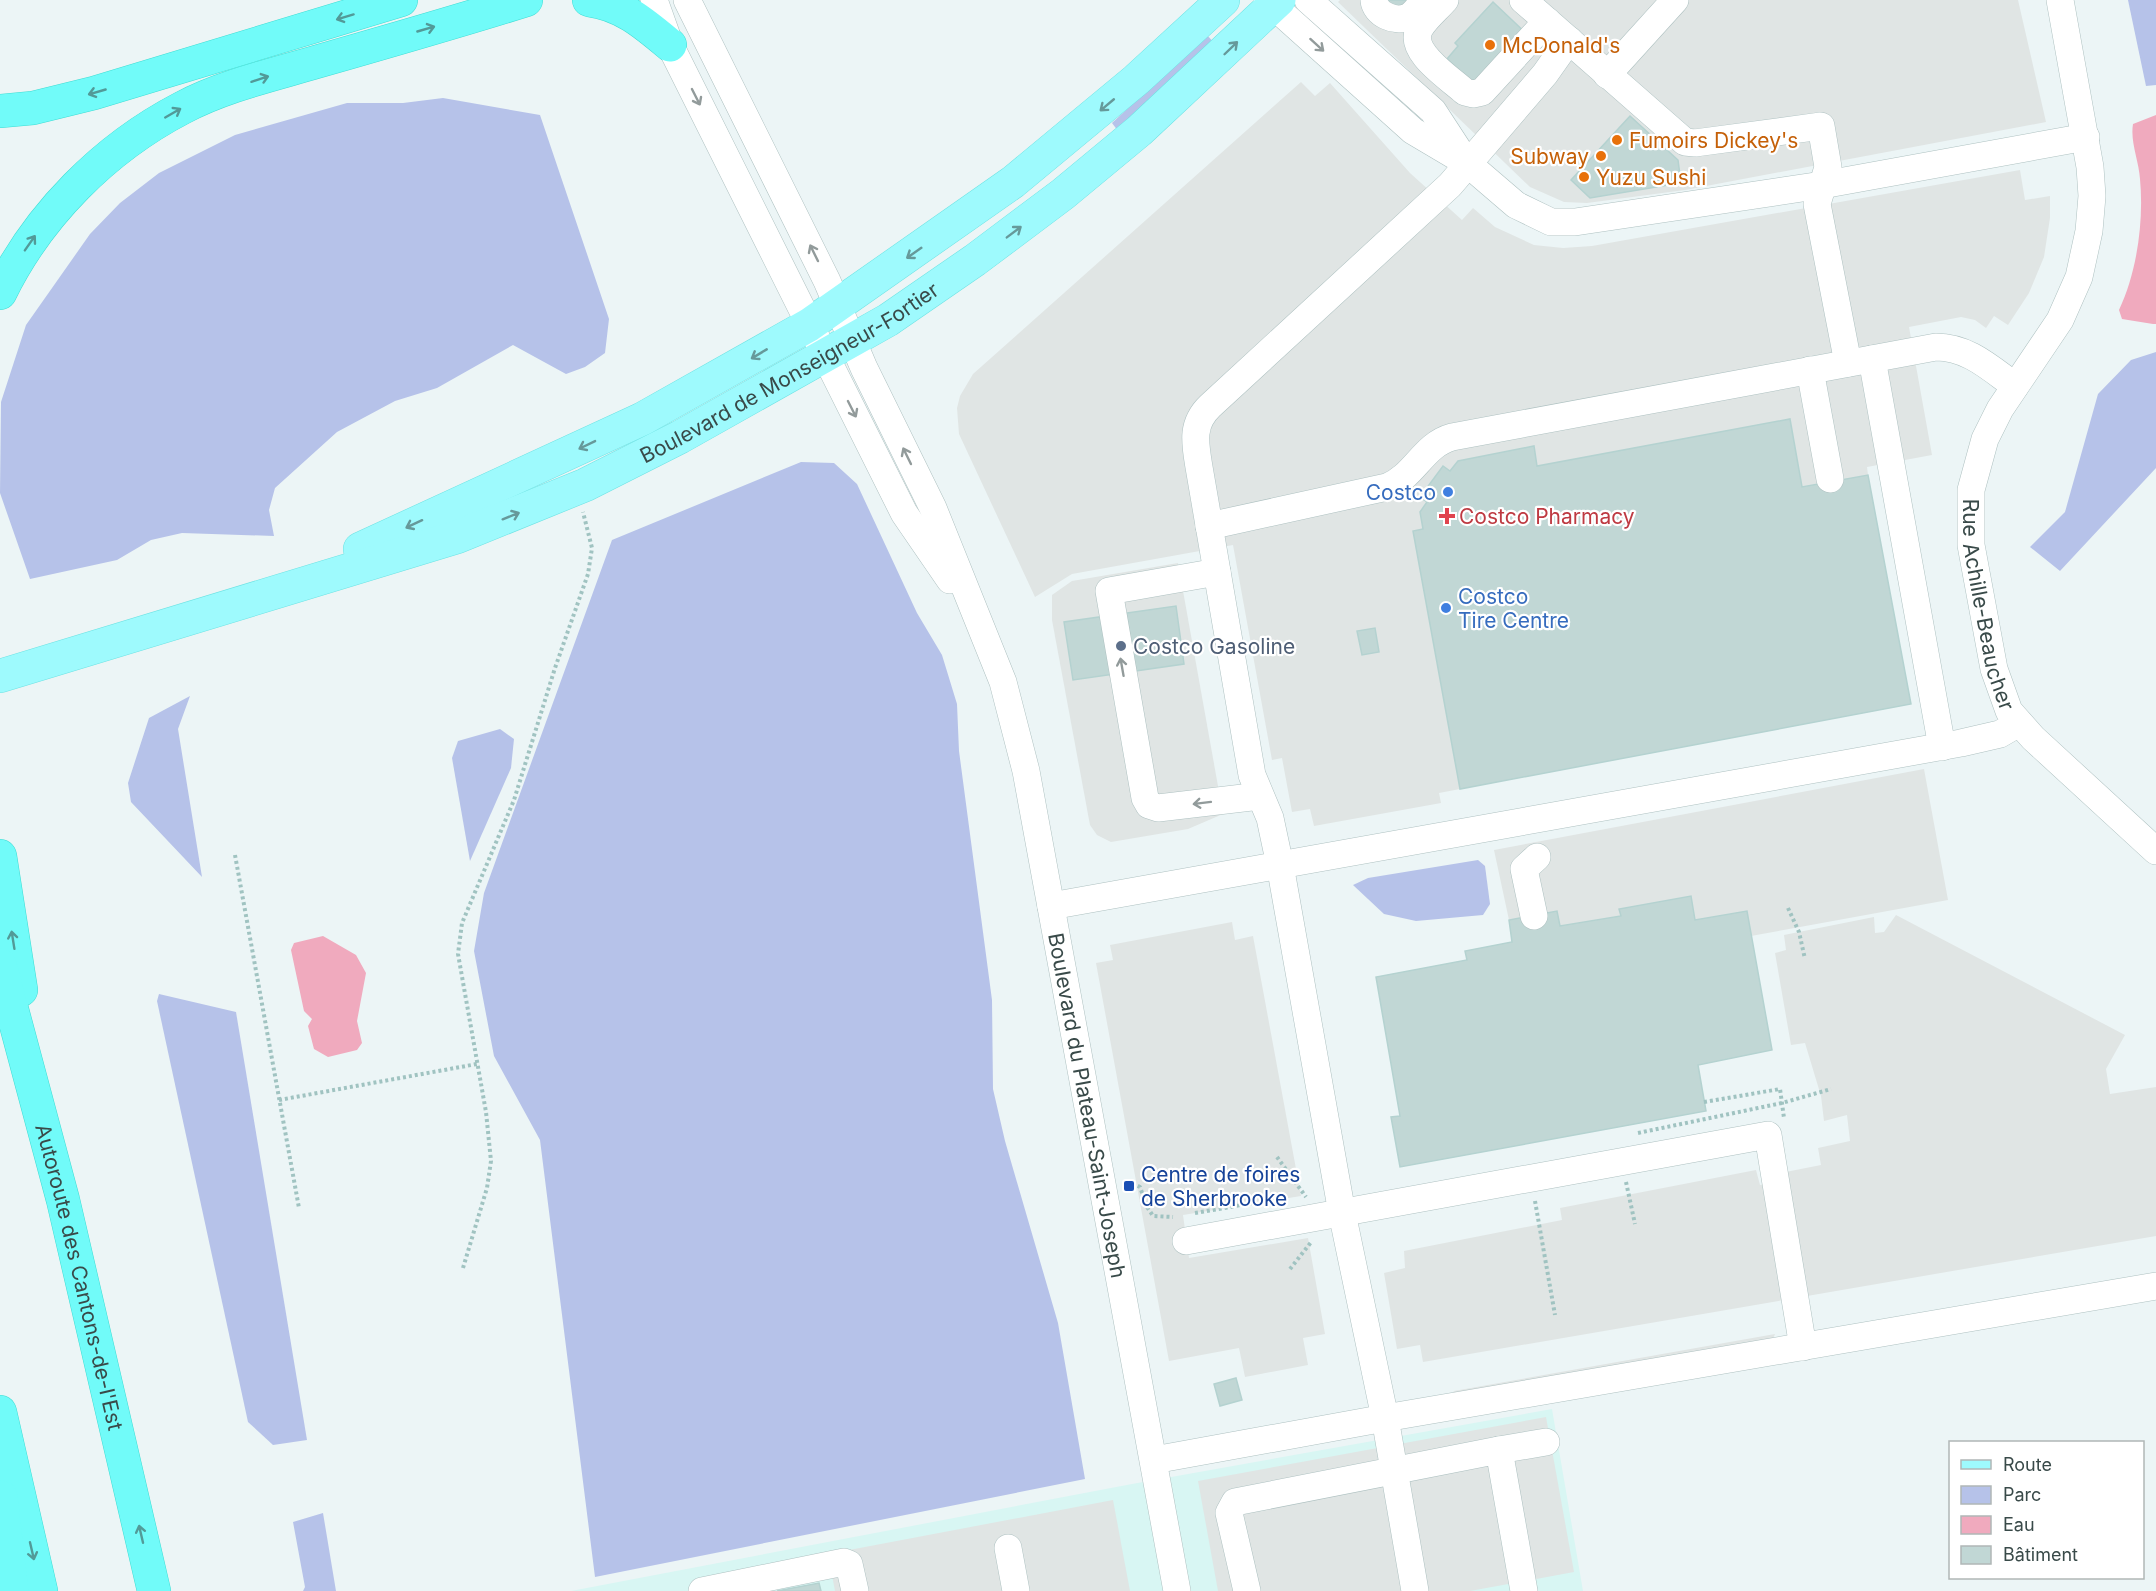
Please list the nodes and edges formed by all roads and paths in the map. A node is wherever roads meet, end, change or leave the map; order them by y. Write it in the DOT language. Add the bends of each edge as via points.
graph roads {
  1 [pos="400,0"];
  2 [pos="525,0"];
  3 [pos="544,0"];
  4 [pos="589,0"];
  5 [pos="654,0"];
  6 [pos="687,0"];
  7 [pos="1223,0"];
  8 [pos="1308,0"];
  9 [pos="1374,0"];
  10 [pos="1425,0"];
  11 [pos="1445,0"];
  12 [pos="1523,0"];
  13 [pos="1675,0"];
  14 [pos="2060,0"];
  15 [pos="1273,2"];
  16 [pos="1547,21"];
  17 [pos="1569,40"];
  18 [pos="670,45"];
  19 [pos="1607,75"];
  20 [pos="0,111"];
  21 [pos="2086,137"];
  22 [pos="1467,163"];
  23 [pos="1822,185"];
  24 [pos="0,293"];
  25 [pos="838,306"];
  26 [pos="809,325"];
  27 [pos="839,349"];
  28 [pos="1860,361"];
  29 [pos="1810,370"];
  30 [pos="2015,386"];
  31 [pos="1830,479"];
  32 [pos="575,489"];
  33 [pos="1209,526"];
  34 [pos="1217,572"];
  35 [pos="220,607"];
  36 [pos="0,676"];
  37 [pos="2019,723"];
  38 [pos="1942,747"];
  39 [pos="1260,796"];
  40 [pos="2156,851"];
  41 [pos="235,855"];
  42 [pos="0,856"];
  43 [pos="1537,857"];
  44 [pos="1280,865"];
  45 [pos="1051,906"];
  46 [pos="1788,908"];
  47 [pos="1534,916"];
  48 [pos="1805,959"];
  49 [pos="0,965"];
  50 [pos="477,1064"];
  51 [pos="1830,1089"];
  52 [pos="279,1100"];
  53 [pos="39,1101"];
  54 [pos="1704,1101"];
  55 [pos="1782,1103"];
  56 [pos="1628,1135"];
  57 [pos="1277,1157"];
  58 [pos="1532,1178"];
  59 [pos="1129,1186"];
  60 [pos="1295,1196"];
  61 [pos="1273,1199"];
  62 [pos="299,1208"];
  63 [pos="1195,1213"];
  64 [pos="1342,1213"];
  65 [pos="1173,1217"];
  66 [pos="1186,1241"];
  67 [pos="463,1268"];
  68 [pos="2156,1286"];
  69 [pos="1555,1315"];
  70 [pos="1803,1347"];
  71 [pos="0,1412"];
  72 [pos="1385,1418"];
  73 [pos="1546,1442"];
  74 [pos="1498,1450"];
  75 [pos="1154,1460"];
  76 [pos="1394,1471"];
  77 [pos="0,1486"];
  78 [pos="1008,1548"];
  79 [pos="12,1591"];
  80 [pos="41,1591"];
  81 [pos="154,1591"];
  82 [pos="702,1591"];
  83 [pos="855,1591"];
  84 [pos="1016,1591"];
  85 [pos="1177,1591"];
  86 [pos="1247,1591"];
  87 [pos="1415,1591"];
  88 [pos="1524,1591"];
  1 -- 20 [label="highway, one-way" via="70,100"];
  2 -- 3 [label="highway"];
  24 -- 2 [label="highway, one-way" via="34,237 71,192 128,143 182,108 262,78"];
  4 -- 18 [label="highway" via="629,13"];
  5 -- 18 [label="street, Boulevard du Plateau-Saint-Joseph"];
  25 -- 6 [label="street, Boulevard du Plateau-Saint-Joseph, one-way"];
  7 -- 25 [label="main road, Boulevard de Monseigneur-Fortier, one-way" via="1136,80 1019,177"];
  8 -- 22 [label="street" via="1433,111"];
  9 -- 10 [label="street" via="1374,5 1392,19 1410,17"];
  11 -- 16 [label="street" via="1420,29 1416,39 1418,50 1465,92 1473,94 1482,92"];
  12 -- 16 [label="street"];
  13 -- 19 [label="street"];
  14 -- 21 [label="street, Rue Achille-Beaucher"];
  15 -- 22 [label="street, one-way" via="1413,131"];
  27 -- 15 [label="main road, Boulevard de Monseigneur-Fortier, one-way" via="938,287 1063,194 1159,114"];
  16 -- 17 [label="street"];
  17 -- 19 [label="street"];
  17 -- 22 [label="street" via="1545,74"];
  18 -- 26 [label="street, Boulevard du Plateau-Saint-Joseph, one-way"];
  19 -- 23 [label="street" via="1685,142 1821,126 1828,167"];
  21 -- 23 [label="street"];
  21 -- 30 [label="street, Rue Achille-Beaucher" via="2092,208 2082,266 2055,332"];
  22 -- 23 [label="street" via="1516,205 1551,222 1575,222"];
  22 -- 33 [label="street" via="1428,206 1200,417 1195,439"];
  23 -- 28 [label="street" via="1817,204"];
  25 -- 26 [label="main road, Boulevard de Monseigneur-Fortier"];
  25 -- 27 [label="street, Boulevard du Plateau-Saint-Joseph"];
  26 -- 27 [label="street, Boulevard du Plateau-Saint-Joseph"];
  26 -- 35 [label="main road, Boulevard de Monseigneur-Fortier, one-way" via="679,399 571,453"];
  27 -- 32 [label="main road, Boulevard de Monseigneur-Fortier" via="680,437"];
  27 -- 45 [label="street, Boulevard du Plateau-Saint-Joseph" via="904,513 979,624 998,668 1014,720"];
  28 -- 29 [label="street"];
  28 -- 30 [label="street" via="1948,347 1973,356"];
  28 -- 38 [label="street"];
  29 -- 31 [label="street"];
  29 -- 33 [label="street" via="1452,437 1437,442 1409,474 1387,487"];
  30 -- 37 [label="street, Rue Achille-Beaucher" via="1992,423 1979,455 1971,490 1969,526 1994,669 2006,704"];
  35 -- 32 [label="main road, Boulevard de Monseigneur-Fortier, one-way" via="456,537"];
  32 -- 50 [label="path" via="591,539 588,574 511,809 460,934 458,954"];
  33 -- 34 [label="street"];
  34 -- 39 [label="street" via="1252,775"];
  39 -- 34 [label="street, one-way" via="1158,808 1149,805 1145,798 1109,591"];
  35 -- 36 [label="main road, Boulevard de Monseigneur-Fortier"];
  37 -- 38 [label="street" via="2000,734"];
  37 -- 40 [label="street, Rue Achille-Beaucher"];
  38 -- 44 [label="street"];
  39 -- 44 [label="street" via="1270,818"];
  41 -- 52 [label="path"];
  53 -- 42 [label="highway, one-way"];
  43 -- 47 [label="street" via="1524,869"];
  44 -- 45 [label="street"];
  44 -- 64 [label="street"];
  45 -- 75 [label="street, Boulevard du Plateau-Saint-Joseph"];
  46 -- 48 [label="path" via="1800,932"];
  49 -- 53 [label="highway, Autoroute des Cantons-de-l'Est"];
  50 -- 52 [label="path"];
  50 -- 67 [label="path" via="490,1142 490,1176"];
  51 -- 55 [label="path"];
  52 -- 62 [label="path"];
  81 -- 53 [label="highway, Autoroute des Cantons-de-l'Est, one-way"];
  54 -- 55 [label="path" via="1780,1089"];
  55 -- 56 [label="path"];
  57 -- 60 [label="path" via="1306,1194"];
  58 -- 64 [label="street"];
  58 -- 69 [label="path"];
  58 -- 70 [label="street" via="1767,1135"];
  59 -- 65 [label="path" via="1140,1187 1154,1216"];
  61 -- 63 [label="path"];
  64 -- 66 [label="street"];
  64 -- 72 [label="street"];
  68 -- 70 [label="street"];
  70 -- 72 [label="street"];
  71 -- 80 [label="highway, one-way"];
  72 -- 75 [label="street"];
  72 -- 76 [label="street"];
  73 -- 74 [label="street"];
  74 -- 76 [label="street"];
  74 -- 88 [label="street"];
  75 -- 85 [label="street, Boulevard du Plateau-Saint-Joseph"];
  76 -- 86 [label="street" via="1234,1502 1229,1513"];
  76 -- 87 [label="street"];
  77 -- 79 [label="highway"];
  78 -- 84 [label="street"];
  82 -- 83 [label="street" via="844,1562 849,1564"];
}
